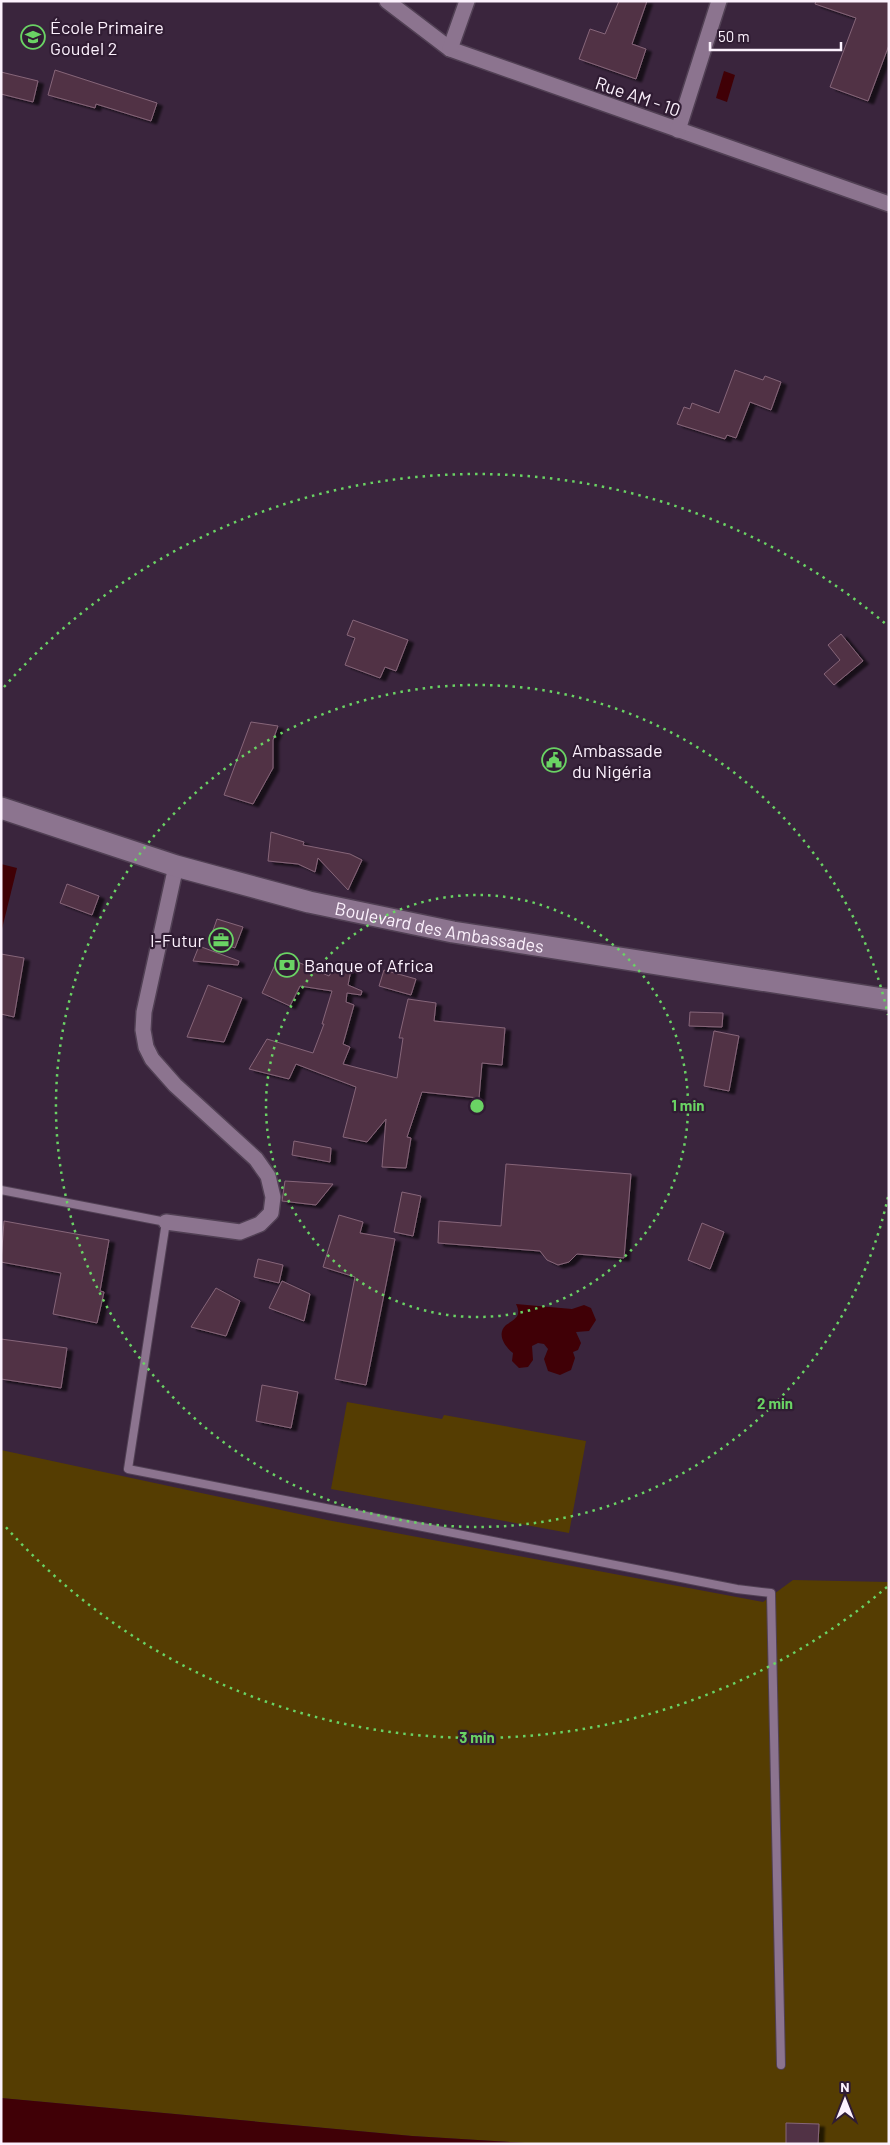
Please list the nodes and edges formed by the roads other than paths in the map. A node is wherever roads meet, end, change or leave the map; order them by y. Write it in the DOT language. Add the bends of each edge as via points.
graph roads {
  1 [pos="387,1"];
  2 [pos="466,1"];
  3 [pos="719,1"];
  4 [pos="450,49"];
  5 [pos="678,130"];
  6 [pos="889,204"];
  7 [pos="1,808"];
  8 [pos="176,866"];
  9 [pos="889,1000"];
  10 [pos="1,1190"];
  11 [pos="166,1222"];
  12 [pos="781,2065"];
  1 -- 4 [label="street, Rue AM - 10"];
  2 -- 4 [label="street"];
  3 -- 5 [label="street"];
  4 -- 5 [label="street, Rue AM - 10"];
  5 -- 6 [label="street, Rue AM - 10"];
  7 -- 8 [label="main road, Boulevard des Ambassades"];
  8 -- 9 [label="main road, Boulevard des Ambassades" via="309,902 454,932"];
  8 -- 11 [label="street" via="144,1012 146,1047 152,1059 176,1085 256,1159 268,1176 273,1197 271,1214 260,1224 240,1232"];
  10 -- 11 [label="lane"];
  11 -- 12 [label="lane" via="128,1469 771,1594"];
}
